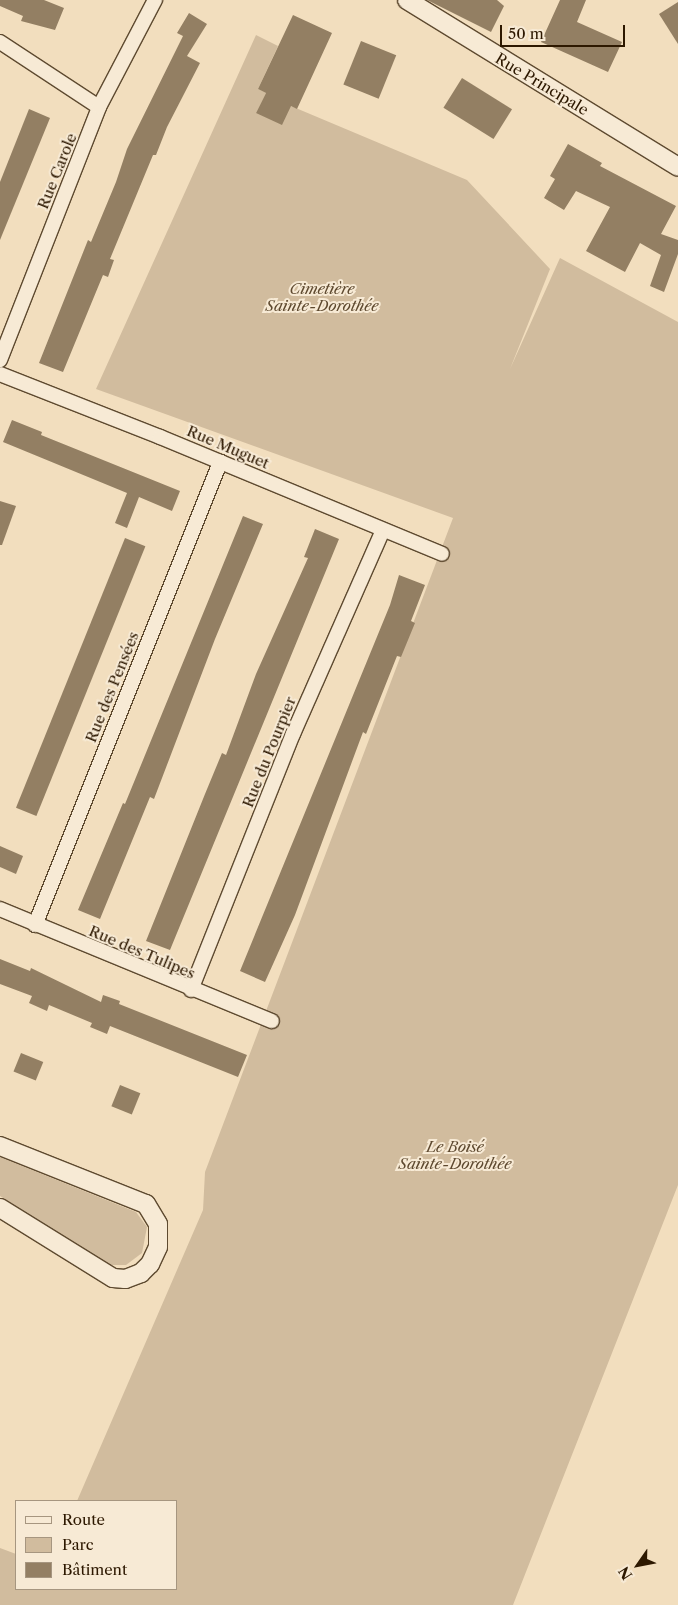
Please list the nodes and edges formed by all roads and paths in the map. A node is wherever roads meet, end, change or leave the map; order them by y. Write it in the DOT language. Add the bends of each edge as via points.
graph roads {
  1 [pos="155,0"];
  2 [pos="407,0"];
  3 [pos="0,42"];
  4 [pos="99,107"];
  5 [pos="678,166"];
  6 [pos="0,360"];
  7 [pos="0,374"];
  8 [pos="220,462"];
  9 [pos="383,530"];
  10 [pos="442,554"];
  11 [pos="0,909"];
  12 [pos="35,925"];
  13 [pos="191,990"];
  14 [pos="272,1021"];
  15 [pos="0,1146"];
  16 [pos="0,1208"];
  1 -- 4 [label="street, Rue Carole"];
  2 -- 5 [label="street, Rue Principale"];
  3 -- 4 [label="street"];
  4 -- 6 [label="street, Rue Carole"];
  7 -- 8 [label="street, Rue Muguet"];
  8 -- 9 [label="street, Rue Muguet"];
  8 -- 12 [label="street, Rue des Pensées"];
  9 -- 10 [label="street, Rue Muguet"];
  9 -- 13 [label="street, Rue du Pourpier" via="292,734"];
  11 -- 12 [label="street, Rue des Tulipes"];
  12 -- 13 [label="street, Rue des Tulipes"];
  13 -- 14 [label="street, Rue des Tulipes"];
  15 -- 16 [label="street" via="146,1204 158,1224 158,1247 150,1264 141,1273 125,1279 113,1278"];
}
